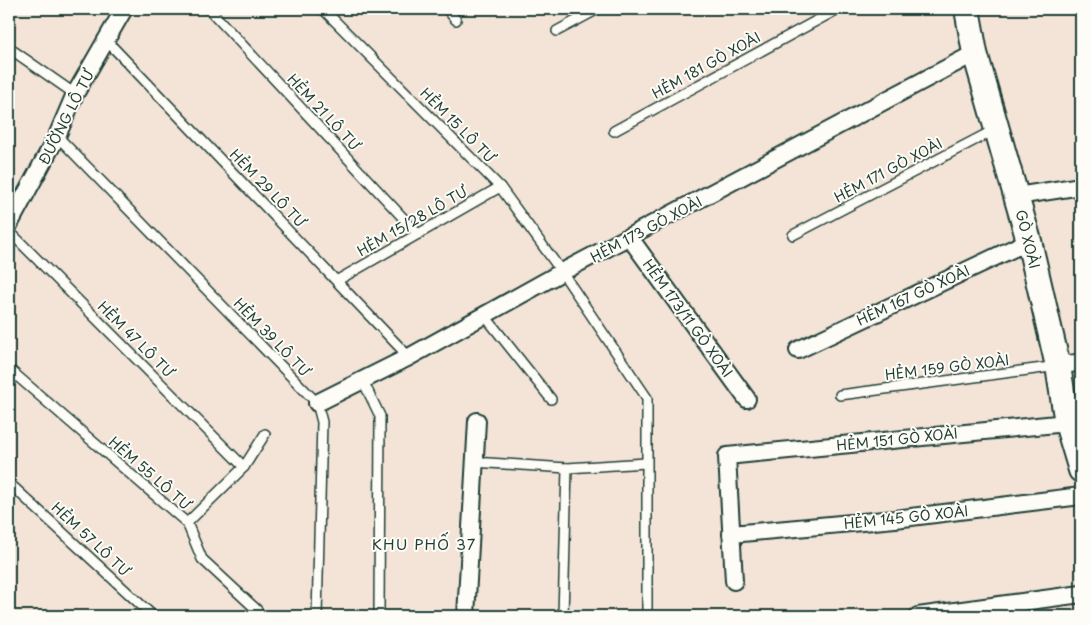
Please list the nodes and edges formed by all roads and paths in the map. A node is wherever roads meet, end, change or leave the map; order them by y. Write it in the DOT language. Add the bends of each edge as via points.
graph roads {
  1 [pos="124,9"];
  2 [pos="209,9"];
  3 [pos="322,9"];
  4 [pos="447,9"];
  5 [pos="598,9"];
  6 [pos="838,9"];
  7 [pos="967,9"];
  8 [pos="456,20"];
  9 [pos="557,31"];
  10 [pos="106,40"];
  11 [pos="9,48"];
  12 [pos="975,53"];
  13 [pos="75,94"];
  14 [pos="996,129"];
  15 [pos="614,131"];
  16 [pos="57,136"];
  17 [pos="1081,186"];
  18 [pos="500,187"];
  19 [pos="1017,196"];
  20 [pos="9,225"];
  21 [pos="9,231"];
  22 [pos="418,234"];
  23 [pos="793,235"];
  24 [pos="630,238"];
  25 [pos="1029,241"];
  26 [pos="562,272"];
  27 [pos="338,280"];
  28 [pos="485,316"];
  29 [pos="798,350"];
  30 [pos="409,357"];
  31 [pos="1081,362"];
  32 [pos="1058,366"];
  33 [pos="9,370"];
  34 [pos="363,381"];
  35 [pos="840,394"];
  36 [pos="747,398"];
  37 [pos="551,399"];
  38 [pos="316,403"];
  39 [pos="477,421"];
  40 [pos="1067,423"];
  41 [pos="265,434"];
  42 [pos="473,462"];
  43 [pos="646,463"];
  44 [pos="244,467"];
  45 [pos="567,468"];
  46 [pos="1081,470"];
  47 [pos="9,483"];
  48 [pos="1081,496"];
  49 [pos="187,523"];
  50 [pos="731,534"];
  51 [pos="734,581"];
  52 [pos="1081,594"];
  53 [pos="257,610"];
  54 [pos="153,616"];
  55 [pos="317,616"];
  56 [pos="379,616"];
  57 [pos="466,616"];
  58 [pos="563,616"];
  59 [pos="647,616"];
  60 [pos="918,616"];
  1 -- 10 [label="street, ĐƯỜNG LÔ TƯ"];
  2 -- 22 [label="lane, HẺM 21 LÔ TƯ"];
  3 -- 18 [label="lane, HẺM 15 LÔ TƯ"];
  4 -- 8 [label="lane"];
  5 -- 9 [label="lane"];
  6 -- 15 [label="lane, HẺM 181 GÒ XOÀI"];
  7 -- 12 [label="street, GÒ XOÀI"];
  10 -- 13 [label="street, ĐƯỜNG LÔ TƯ"];
  10 -- 27 [label="lane, HẺM 29 LÔ TƯ"];
  11 -- 13 [label="lane"];
  12 -- 14 [label="street, GÒ XOÀI"];
  12 -- 24 [label="street, HẺM 173 GÒ XOÀI"];
  13 -- 16 [label="street, ĐƯỜNG LÔ TƯ"];
  14 -- 19 [label="street, GÒ XOÀI"];
  14 -- 23 [label="lane, HẺM 171 GÒ XOÀI"];
  16 -- 20 [label="street, ĐƯỜNG LÔ TƯ"];
  16 -- 38 [label="lane, HẺM 39 LÔ TƯ"];
  17 -- 19 [label="street"];
  18 -- 22 [label="lane, HẺM 15/28 LÔ TƯ"];
  18 -- 26 [label="lane, HẺM 15 LÔ TƯ"];
  19 -- 25 [label="street, GÒ XOÀI"];
  21 -- 44 [label="lane, HẺM 47 LÔ TƯ"];
  22 -- 27 [label="lane, HẺM 15/28 LÔ TƯ"];
  24 -- 26 [label="street, HẺM 173 GÒ XOÀI"];
  24 -- 36 [label="street, HẺM 173/11 GÒ XOÀI"];
  25 -- 29 [label="street, HẺM 167 GÒ XOÀI"];
  25 -- 32 [label="street, GÒ XOÀI"];
  26 -- 28 [label="street, HẺM 173 GÒ XOÀI"];
  26 -- 43 [label="lane, HẺM 15 LÔ TƯ" via="647,398"];
  27 -- 30 [label="lane, HẺM 29 LÔ TƯ"];
  28 -- 30 [label="street, HẺM 173 GÒ XOÀI"];
  28 -- 37 [label="lane"];
  30 -- 34 [label="street, HẺM 173 GÒ XOÀI"];
  31 -- 32 [label="street"];
  32 -- 35 [label="lane, HẺM 159 GÒ XOÀI"];
  32 -- 40 [label="street, GÒ XOÀI"];
  33 -- 49 [label="lane, HẺM 55 LÔ TƯ"];
  34 -- 38 [label="street, HẺM 173 GÒ XOÀI"];
  34 -- 56 [label="lane" via="380,416"];
  38 -- 55 [label="lane" via="322,422"];
  39 -- 42 [label="street"];
  40 -- 46 [label="street, GÒ XOÀI"];
  40 -- 50 [label="street, HẺM 151 GÒ XOÀI" via="727,456"];
  41 -- 44 [label="lane"];
  42 -- 45 [label="lane"];
  42 -- 57 [label="street"];
  43 -- 45 [label="lane"];
  43 -- 59 [label="lane, HẺM 15 LÔ TƯ"];
  44 -- 49 [label="lane"];
  45 -- 58 [label="lane"];
  47 -- 54 [label="lane, HẺM 57 LÔ TƯ"];
  48 -- 50 [label="street, HẺM 145 GÒ XOÀI" via="895,519"];
  49 -- 53 [label="lane, HẺM 55 LÔ TƯ" via="202,559"];
  50 -- 51 [label="street"];
  52 -- 60 [label="street"];
}
